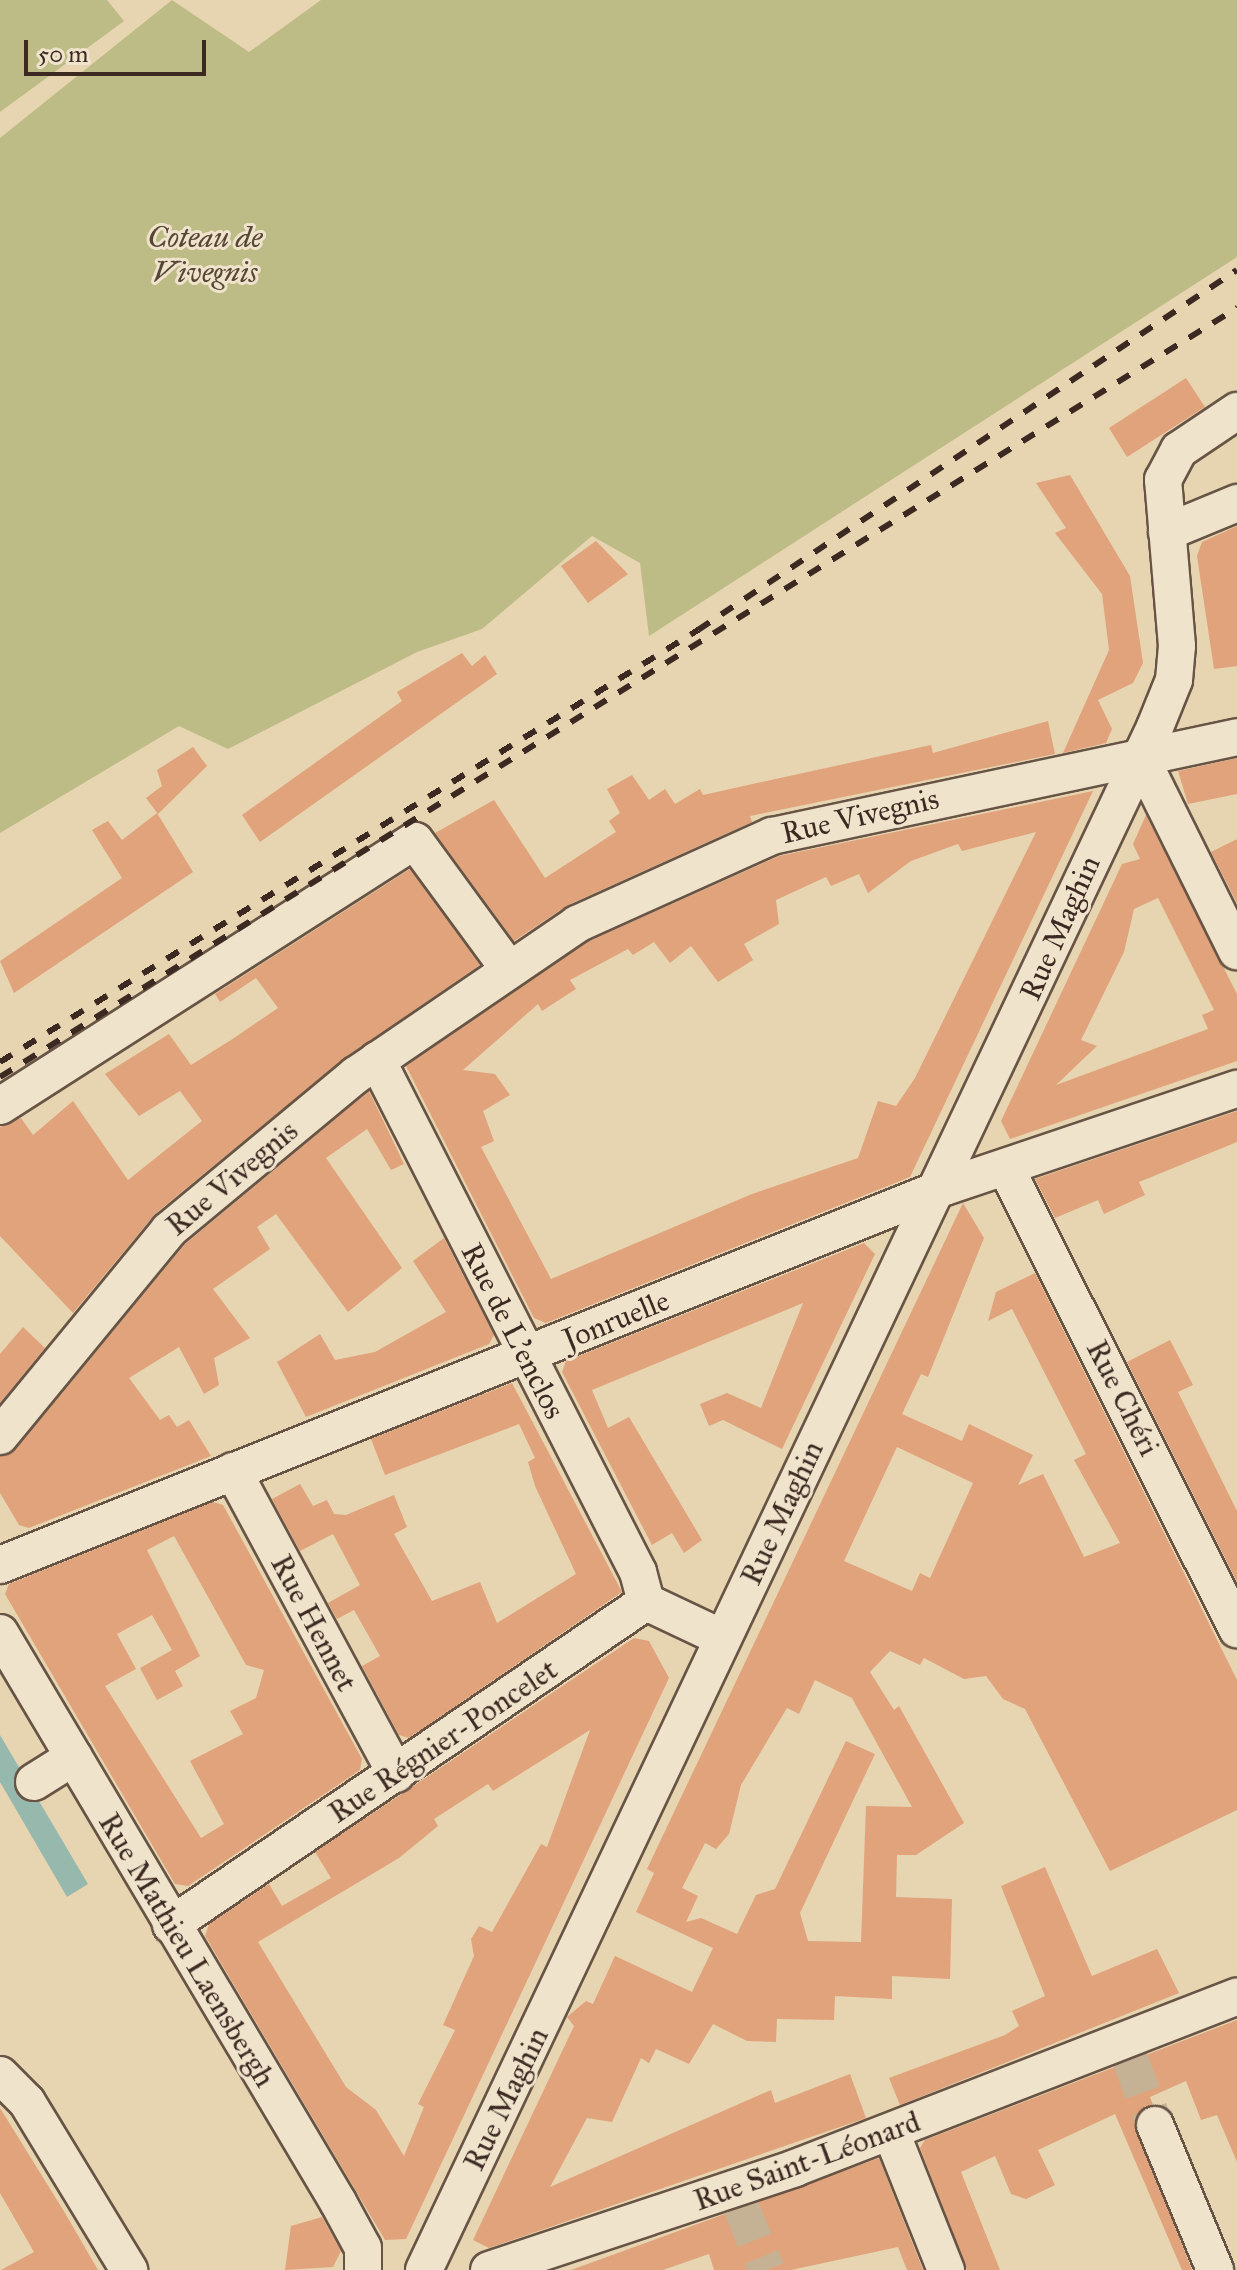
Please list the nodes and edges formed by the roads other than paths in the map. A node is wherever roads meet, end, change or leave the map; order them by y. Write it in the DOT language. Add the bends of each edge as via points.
graph roads {
  1 [pos="1237,411"];
  2 [pos="1237,503"];
  3 [pos="1167,532"];
  4 [pos="1237,737"];
  5 [pos="1140,756"];
  6 [pos="1237,951"];
  7 [pos="508,968"];
  8 [pos="377,1060"];
  9 [pos="1237,1089"];
  10 [pos="0,1106"];
  11 [pos="1006,1168"];
  12 [pos="942,1188"];
  13 [pos="525,1356"];
  14 [pos="0,1436"];
  15 [pos="233,1471"];
  16 [pos="0,1565"];
  17 [pos="646,1602"];
  18 [pos="1237,1629"];
  19 [pos="0,1633"];
  20 [pos="722,1638"];
  21 [pos="74,1757"];
  22 [pos="396,1774"];
  23 [pos="34,1782"];
  24 [pos="171,1925"];
  25 [pos="1237,1997"];
  26 [pos="0,2075"];
  27 [pos="1155,2125"];
  28 [pos="891,2132"];
  29 [pos="129,2270"];
  30 [pos="363,2270"];
  31 [pos="424,2270"];
  32 [pos="489,2270"];
  33 [pos="946,2270"];
  34 [pos="1215,2270"];
  1 -- 3 [label="street, Rue Maghin" via="1169,460 1163,480"];
  2 -- 3 [label="street"];
  3 -- 5 [label="street, Rue Maghin" via="1177,596 1174,680"];
  4 -- 5 [label="street, Rue Vivegnis"];
  5 -- 6 [label="street"];
  5 -- 7 [label="street, Rue Vivegnis" via="772,836 634,893"];
  5 -- 12 [label="street, Rue Maghin"];
  7 -- 8 [label="street, Rue Vivegnis"];
  7 -- 10 [label="street" via="415,841"];
  8 -- 13 [label="street, Rue de L'enclos"];
  8 -- 14 [label="street, Rue Vivegnis" via="158,1241"];
  9 -- 11 [label="street, Jonruelle"];
  11 -- 12 [label="street, Jonruelle"];
  11 -- 18 [label="street, Rue Chéri"];
  12 -- 13 [label="street, Jonruelle"];
  12 -- 20 [label="street, Rue Maghin"];
  13 -- 15 [label="street, Jonruelle"];
  13 -- 17 [label="street, Rue de L'enclos" via="638,1572"];
  15 -- 16 [label="street, Jonruelle"];
  15 -- 22 [label="street, Rue Hennet"];
  17 -- 20 [label="street"];
  17 -- 22 [label="street, Rue Régnier-Poncelet"];
  19 -- 21 [label="street, Rue Mathieu Laensbergh"];
  20 -- 31 [label="street, Rue Maghin"];
  21 -- 23 [label="street"];
  21 -- 24 [label="street, Rue Mathieu Laensbergh"];
  22 -- 24 [label="street, Rue Régnier-Poncelet"];
  24 -- 30 [label="street, Rue Mathieu Laensbergh" via="338,2202 363,2248"];
  25 -- 28 [label="street, Rue Saint-Léonard" via="1126,2052"];
  26 -- 29 [label="street" via="27,2102"];
  27 -- 34 [label="street"];
  28 -- 32 [label="street, Rue Saint-Léonard" via="738,2197"];
  28 -- 33 [label="street"];
}
